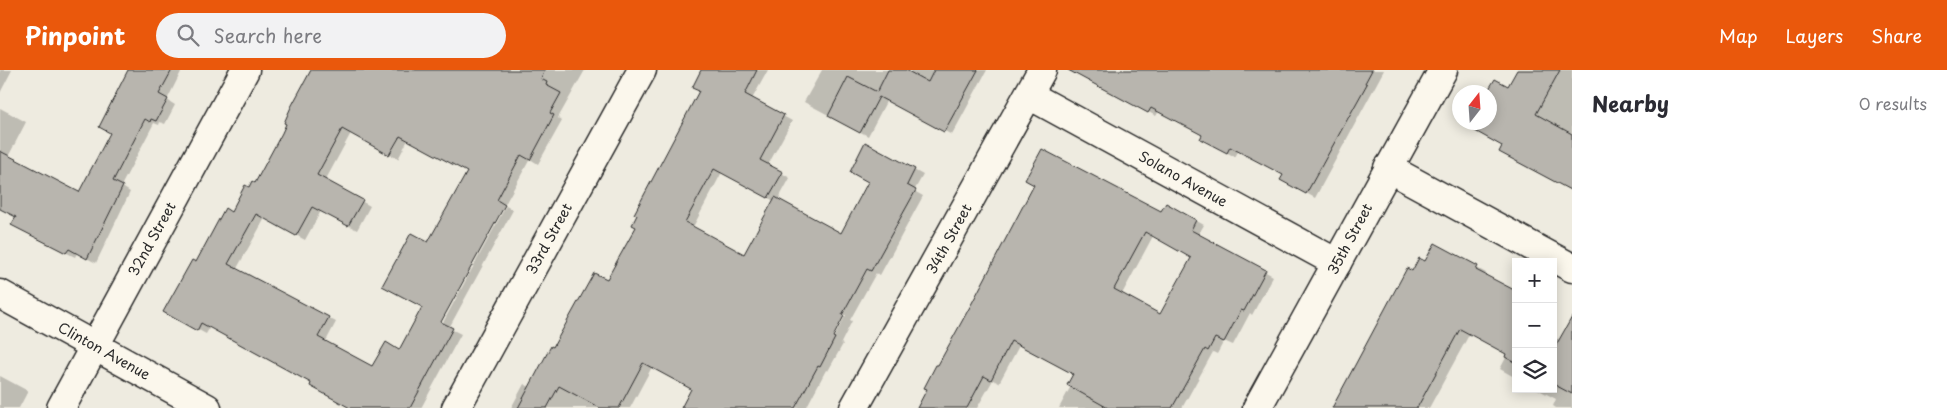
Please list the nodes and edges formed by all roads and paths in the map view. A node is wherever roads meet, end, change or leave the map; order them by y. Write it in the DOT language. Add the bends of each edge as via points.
graph roads {
  1 [pos="245,70"];
  2 [pos="642,70"];
  3 [pos="1042,70"];
  4 [pos="1443,70"];
  5 [pos="1029,95"];
  6 [pos="1388,168"];
  7 [pos="1337,263"];
  8 [pos="1572,268"];
  9 [pos="0,294"];
  10 [pos="94,346"];
  11 [pos="61,408"];
  12 [pos="207,408"];
  13 [pos="456,408"];
  14 [pos="854,408"];
  15 [pos="1258,408"];
  1 -- 10 [label="street, 32nd Street"];
  2 -- 13 [label="street, 33rd Street"];
  3 -- 5 [label="street, 34th Street"];
  4 -- 6 [label="street, 35th Street"];
  5 -- 7 [label="street, Solano Avenue"];
  5 -- 14 [label="street, 34th Street"];
  6 -- 7 [label="street, 35th Street"];
  6 -- 8 [label="street"];
  7 -- 15 [label="street, 35th Street"];
  9 -- 10 [label="street, Clinton Avenue"];
  10 -- 11 [label="street, 32nd Street"];
  10 -- 12 [label="street, Clinton Avenue"];
}
